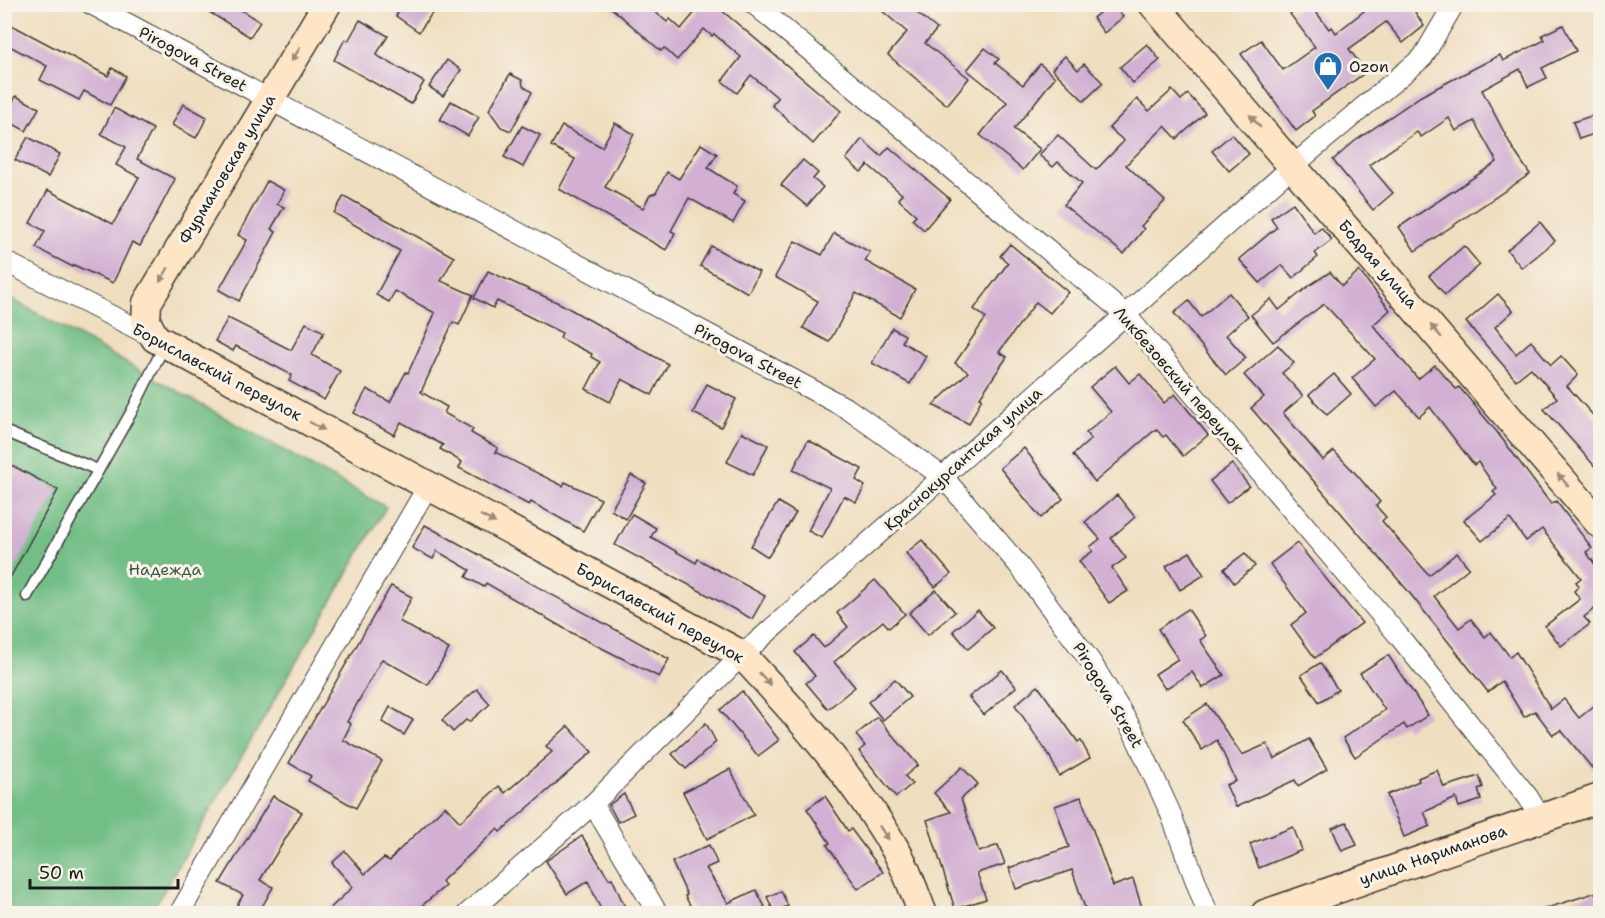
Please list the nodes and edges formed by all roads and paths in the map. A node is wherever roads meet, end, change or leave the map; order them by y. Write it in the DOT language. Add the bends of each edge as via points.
graph roads {
  1 [pos="91,4"];
  2 [pos="327,4"];
  3 [pos="754,4"];
  4 [pos="1153,4"];
  5 [pos="1450,6"];
  6 [pos="268,99"];
  7 [pos="1294,165"];
  8 [pos="4,261"];
  9 [pos="1126,315"];
  10 [pos="160,341"];
  11 [pos="4,431"];
  12 [pos="98,470"];
  13 [pos="943,477"];
  14 [pos="428,486"];
  15 [pos="1600,525"];
  16 [pos="27,596"];
  17 [pos="742,655"];
  18 [pos="1600,798"];
  19 [pos="593,804"];
  20 [pos="1539,817"];
  21 [pos="179,914"];
  22 [pos="467,914"];
  23 [pos="658,914"];
  24 [pos="923,914"];
  25 [pos="1208,914"];
  26 [pos="1265,914"];
  1 -- 6 [label="street, Pirogova Street"];
  2 -- 6 [label="street, Фурмановская улица, one-way"];
  3 -- 9 [label="street, Ликбезовский переулок"];
  7 -- 4 [label="street, Бодрая улица, one-way"];
  5 -- 7 [label="street, Краснокурсантская улица" via="1423,57"];
  6 -- 10 [label="street, Фурмановская улица, one-way" via="147,303 146,321"];
  6 -- 13 [label="street, Pirogova Street" via="848,410"];
  7 -- 9 [label="street, Краснокурсантская улица"];
  15 -- 7 [label="street, Бодрая улица, one-way"];
  8 -- 10 [label="street, Бориславский переулок"];
  9 -- 13 [label="street, Краснокурсантская улица"];
  9 -- 20 [label="street, Ликбезовский переулок" via="1398,635 1528,797"];
  10 -- 12 [label="lane" via="132,411"];
  10 -- 14 [label="street, Бориславский переулок, one-way"];
  11 -- 12 [label="lane"];
  12 -- 16 [label="lane"];
  13 -- 17 [label="street, Краснокурсантская улица"];
  13 -- 25 [label="street, Pirogova Street" via="1017,563 1091,662 1127,721 1170,812"];
  14 -- 17 [label="street, Бориславский переулок, one-way"];
  14 -- 21 [label="street"];
  17 -- 19 [label="street, Краснокурсантская улица"];
  17 -- 24 [label="street, Бориславский переулок, one-way" via="794,711 848,780 898,855"];
  18 -- 20 [label="street, улица Нариманова"];
  19 -- 22 [label="street, Краснокурсантская улица"];
  19 -- 23 [label="street"];
  20 -- 26 [label="street, улица Нариманова"];
}
